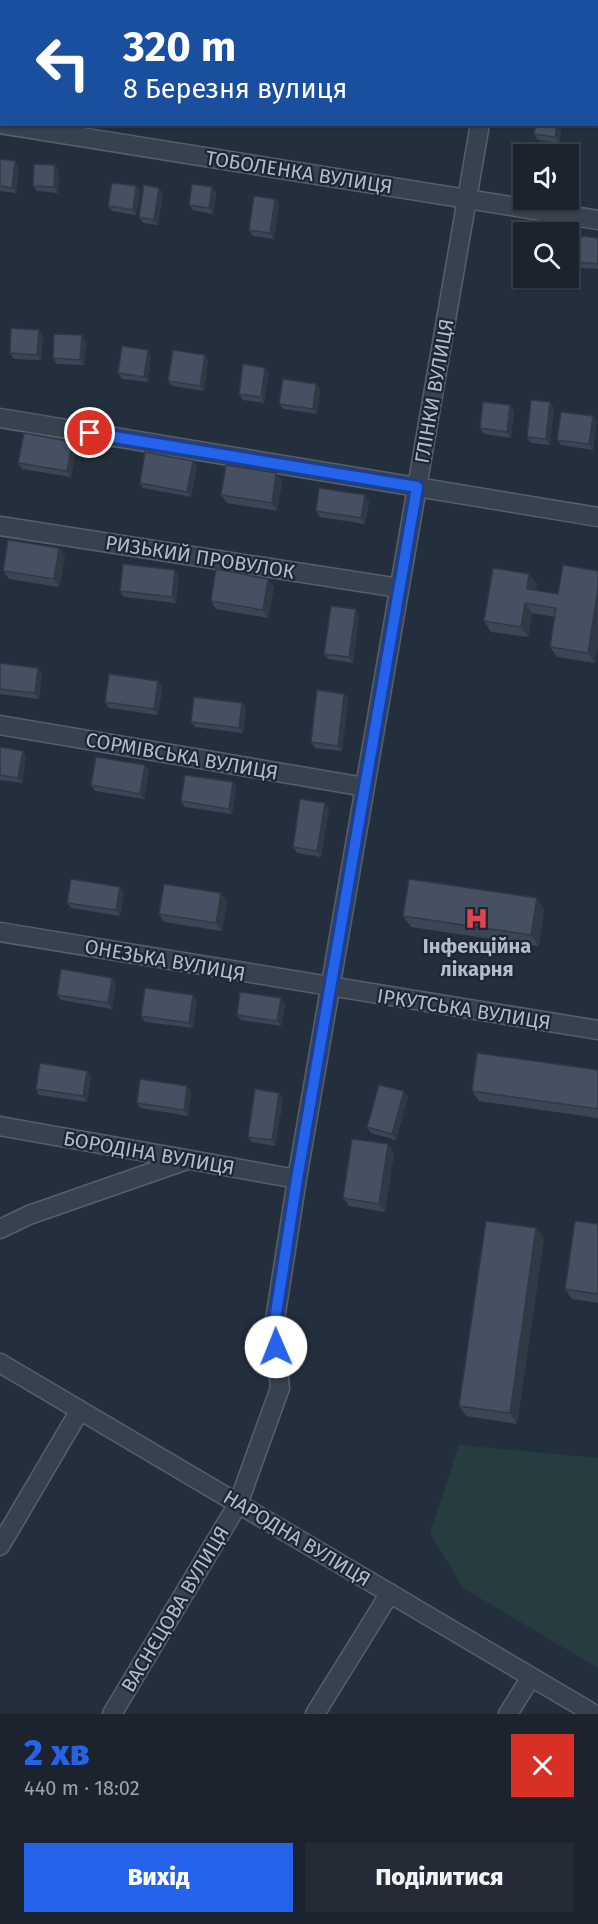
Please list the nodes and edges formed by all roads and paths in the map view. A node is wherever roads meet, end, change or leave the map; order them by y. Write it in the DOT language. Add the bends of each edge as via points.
graph roads {
  1 [pos="12,126"];
  2 [pos="480,126"];
  3 [pos="467,199"];
  4 [pos="598,220"];
  5 [pos="0,418"];
  6 [pos="417,487"];
  7 [pos="598,517"];
  8 [pos="0,526"];
  9 [pos="399,588"];
  10 [pos="0,725"];
  11 [pos="365,787"];
  12 [pos="0,932"];
  13 [pos="330,988"];
  14 [pos="598,1030"];
  15 [pos="0,1126"];
  16 [pos="187,1159"];
  17 [pos="297,1179"];
  18 [pos="0,1229"];
  19 [pos="0,1363"];
  20 [pos="80,1410"];
  21 [pos="238,1504"];
  22 [pos="0,1546"];
  23 [pos="390,1593"];
  24 [pos="531,1677"];
  25 [pos="112,1714"];
  26 [pos="315,1714"];
  27 [pos="508,1714"];
  28 [pos="594,1714"];
  1 -- 3 [label="street, ТОБОЛЕНКА ВУЛИЦЯ"];
  2 -- 3 [label="street, ГЛІНКИ ВУЛИЦЯ"];
  3 -- 4 [label="street, ТОБОЛЕНКА ВУЛИЦЯ"];
  3 -- 6 [label="street, ГЛІНКИ ВУЛИЦЯ"];
  5 -- 6 [label="street"];
  6 -- 7 [label="street"];
  6 -- 9 [label="street, ГЛІНКИ ВУЛИЦЯ"];
  8 -- 9 [label="street, РИЗЬКИЙ ПРОВУЛОК"];
  9 -- 11 [label="street, ГЛІНКИ ВУЛИЦЯ"];
  10 -- 11 [label="street, СОРМІВСЬКА ВУЛИЦЯ"];
  11 -- 13 [label="street, ГЛІНКИ ВУЛИЦЯ"];
  12 -- 13 [label="street, ОНЕЗЬКА ВУЛИЦЯ"];
  13 -- 14 [label="street, ІРКУТСЬКА ВУЛИЦЯ"];
  13 -- 17 [label="street, ГЛІНКИ ВУЛИЦЯ"];
  15 -- 16 [label="street, БОРОДІНА ВУЛИЦЯ"];
  16 -- 17 [label="street, БОРОДІНА ВУЛИЦЯ"];
  16 -- 18 [label="street"];
  17 -- 21 [label="street, ГЛІНКИ ВУЛИЦЯ" via="274,1326 280,1388"];
  19 -- 20 [label="street, НАРОДНА ВУЛИЦЯ"];
  20 -- 21 [label="street, НАРОДНА ВУЛИЦЯ"];
  20 -- 22 [label="street"];
  21 -- 23 [label="street, НАРОДНА ВУЛИЦЯ"];
  21 -- 25 [label="street, ВАСНЄЦОВА ВУЛИЦЯ"];
  23 -- 24 [label="street, НАРОДНА ВУЛИЦЯ"];
  23 -- 26 [label="street"];
  24 -- 27 [label="street"];
  24 -- 28 [label="street, НАРОДНА ВУЛИЦЯ"];
}
